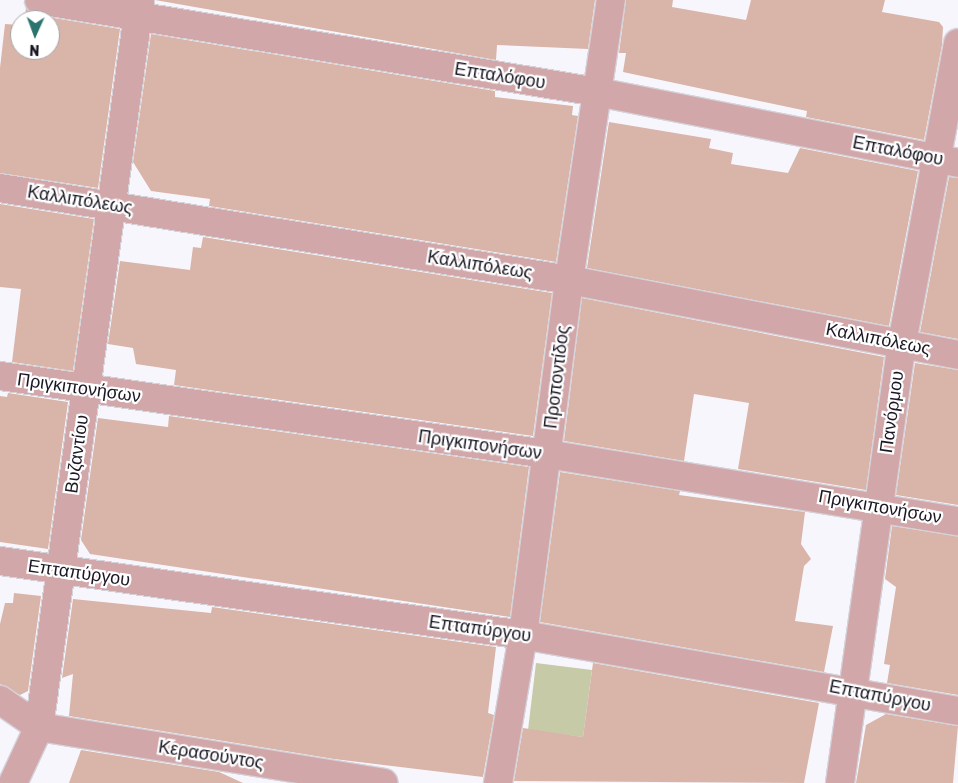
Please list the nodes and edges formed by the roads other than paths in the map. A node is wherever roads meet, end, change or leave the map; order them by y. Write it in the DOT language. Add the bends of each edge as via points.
graph roads {
  1 [pos="39,0"];
  2 [pos="611,0"];
  3 [pos="139,8"];
  4 [pos="958,43"];
  5 [pos="597,92"];
  6 [pos="948,161"];
  7 [pos="0,188"];
  8 [pos="112,204"];
  9 [pos="568,280"];
  10 [pos="902,344"];
  11 [pos="958,355"];
  12 [pos="0,376"];
  13 [pos="86,389"];
  14 [pos="547,454"];
  15 [pos="879,506"];
  16 [pos="958,521"];
  17 [pos="0,561"];
  18 [pos="61,571"];
  19 [pos="523,635"];
  20 [pos="854,690"];
  21 [pos="0,700"];
  22 [pos="958,711"];
  23 [pos="40,727"];
  24 [pos="350,780"];
  25 [pos="13,783"];
  26 [pos="383,783"];
  27 [pos="498,783"];
  28 [pos="840,783"];
  1 -- 3 [label="street, Επταλόφου"];
  2 -- 5 [label="street, Προποντίδος"];
  3 -- 5 [label="street, Επταλόφου"];
  3 -- 8 [label="street, Βυζαντίου"];
  4 -- 6 [label="street, Πανόρμου"];
  5 -- 6 [label="street, Επταλόφου"];
  5 -- 9 [label="street, Προποντίδος"];
  6 -- 10 [label="street, Πανόρμου"];
  7 -- 8 [label="street, Καλλιπόλεως"];
  8 -- 9 [label="street, Καλλιπόλεως"];
  8 -- 13 [label="street, Βυζαντίου"];
  9 -- 10 [label="street, Καλλιπόλεως"];
  9 -- 14 [label="street, Προποντίδος"];
  10 -- 11 [label="street, Καλλιπόλεως"];
  10 -- 15 [label="street, Πανόρμου"];
  12 -- 13 [label="street, Πριγκιπονήσων"];
  13 -- 14 [label="street, Πριγκιπονήσων"];
  13 -- 18 [label="street, Βυζαντίου"];
  14 -- 15 [label="street, Πριγκιπονήσων"];
  14 -- 19 [label="street, Προποντίδος"];
  15 -- 16 [label="street, Πριγκιπονήσων"];
  15 -- 20 [label="street, Πανόρμου"];
  17 -- 18 [label="street, Επταπύργου"];
  18 -- 19 [label="street, Επταπύργου"];
  18 -- 23 [label="street, Βυζαντίου"];
  19 -- 20 [label="street, Επταπύργου"];
  19 -- 27 [label="street, Προποντίδος"];
  20 -- 22 [label="street, Επταπύργου"];
  20 -- 28 [label="street, Πανόρμου"];
  21 -- 23 [label="street"];
  23 -- 24 [label="street, Κερασούντος"];
  23 -- 25 [label="street, Βυζαντίου"];
  24 -- 26 [label="street, Κερασούντος"];
}
